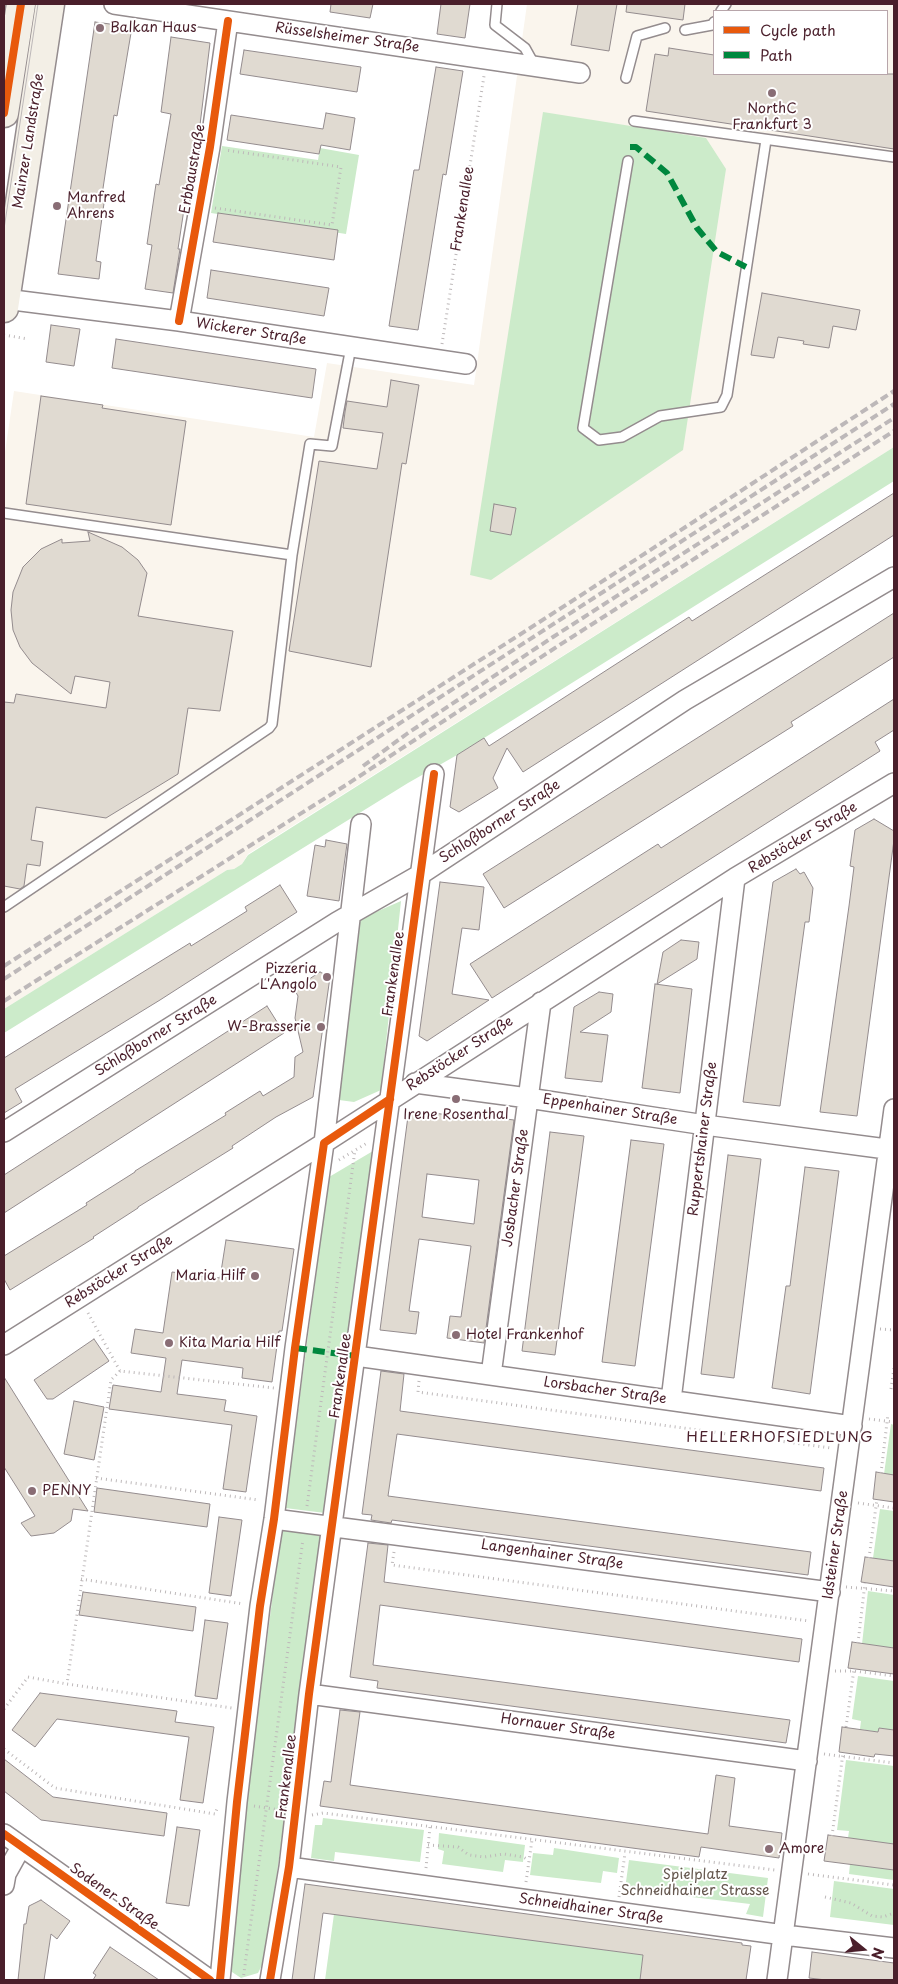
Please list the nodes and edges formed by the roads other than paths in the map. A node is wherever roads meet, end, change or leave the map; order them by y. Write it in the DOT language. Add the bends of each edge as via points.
graph roads {
  1 [pos="20,4"];
  2 [pos="50,4"];
  3 [pos="114,4"];
  4 [pos="497,4"];
  5 [pos="228,22"];
  6 [pos="713,24"];
  7 [pos="666,28"];
  8 [pos="684,30"];
  9 [pos="536,66"];
  10 [pos="580,73"];
  11 [pos="626,78"];
  12 [pos="4,113"];
  13 [pos="634,122"];
  14 [pos="766,140"];
  15 [pos="894,157"];
  16 [pos="628,161"];
  17 [pos="4,304"];
  18 [pos="180,321"];
  19 [pos="351,347"];
  20 [pos="466,364"];
  21 [pos="4,513"];
  22 [pos="292,555"];
  23 [pos="894,577"];
  24 [pos="434,774"];
  25 [pos="894,783"];
  26 [pos="361,824"];
  27 [pos="420,874"];
  28 [pos="735,878"];
  29 [pos="4,907"];
  30 [pos="351,914"];
  31 [pos="541,1002"];
  32 [pos="415,1083"];
  33 [pos="528,1098"];
  34 [pos="390,1099"];
  35 [pos="894,1109"];
  36 [pos="705,1125"];
  37 [pos="4,1132"];
  38 [pos="324,1143"];
  39 [pos="892,1150"];
  40 [pos="4,1345"];
  41 [pos="356,1356"];
  42 [pos="491,1375"];
  43 [pos="671,1400"];
  44 [pos="853,1421"];
  45 [pos="275,1510"];
  46 [pos="333,1527"];
  47 [pos="830,1589"];
  48 [pos="309,1694"];
  49 [pos="808,1757"];
  50 [pos="4,1834"];
  51 [pos="21,1847"];
  52 [pos="289,1867"];
  53 [pos="4,1885"];
  54 [pos="784,1935"];
  55 [pos="894,1948"];
  56 [pos="210,1980"];
  57 [pos="220,1980"];
  58 [pos="270,1980"];
  59 [pos="777,1980"];
  1 -- 12 [label="main road"];
  2 -- 17 [label="main road, Mainzer Landstraße"];
  3 -- 5 [label="street, Rüsselsheimer Straße"];
  4 -- 9 [label="lane" via="495,25 525,48"];
  5 -- 9 [label="street, Rüsselsheimer Straße"];
  5 -- 18 [label="street, Erbbaustraße"];
  6 -- 8 [label="lane"];
  7 -- 11 [label="lane" via="637,36"];
  9 -- 10 [label="street, Rüsselsheimer Straße"];
  13 -- 14 [label="lane"];
  14 -- 15 [label="lane"];
  14 -- 16 [label="lane" via="727,395 721,407 660,416 622,437 599,440 583,428"];
  17 -- 18 [label="street, Wickerer Straße"];
  18 -- 19 [label="street, Wickerer Straße"];
  19 -- 20 [label="street, Wickerer Straße"];
  19 -- 22 [label="lane" via="332,446 310,444"];
  21 -- 22 [label="lane"];
  22 -- 29 [label="lane" via="269,728"];
  23 -- 27 [label="street, Schloßborner Straße" via="685,700"];
  24 -- 27 [label="street, Frankenallee"];
  25 -- 28 [label="street, Rebstöcker Straße"];
  26 -- 30 [label="street"];
  27 -- 30 [label="street, Schloßborner Straße"];
  27 -- 34 [label="street, Frankenallee"];
  28 -- 31 [label="street, Rebstöcker Straße"];
  28 -- 36 [label="street, Ruppertshainer Straße"];
  30 -- 37 [label="street, Schloßborner Straße"];
  30 -- 38 [label="street"];
  31 -- 32 [label="street, Rebstöcker Straße"];
  31 -- 33 [label="street, Josbacher Straße"];
  32 -- 33 [label="street, Eppenhainer Straße"];
  32 -- 34 [label="street, Rebstöcker Straße"];
  33 -- 36 [label="street, Eppenhainer Straße"];
  33 -- 42 [label="street, Josbacher Straße"];
  34 -- 38 [label="street, Rebstöcker Straße"];
  34 -- 41 [label="street, Frankenallee"];
  35 -- 39 [label="street, Idsteiner Straße"];
  36 -- 39 [label="street, Eppenhainer Straße"];
  36 -- 43 [label="street, Ruppertshainer Straße"];
  38 -- 40 [label="street, Rebstöcker Straße"];
  38 -- 45 [label="street"];
  39 -- 44 [label="street, Idsteiner Straße"];
  41 -- 42 [label="street, Lorsbacher Straße"];
  41 -- 46 [label="street, Frankenallee"];
  42 -- 43 [label="street, Lorsbacher Straße"];
  43 -- 44 [label="street, Lorsbacher Straße"];
  44 -- 47 [label="street, Idsteiner Straße"];
  45 -- 46 [label="street, Langenhainer Straße" via="305,1523"];
  45 -- 57 [label="street" via="247,1710"];
  46 -- 47 [label="street, Langenhainer Straße"];
  46 -- 48 [label="street, Frankenallee"];
  47 -- 49 [label="street, Idsteiner Straße"];
  48 -- 49 [label="street, Hornauer Straße"];
  48 -- 52 [label="street, Frankenallee"];
  49 -- 54 [label="street, Idsteiner Straße"];
  50 -- 51 [label="street, Sodener Straße"];
  51 -- 53 [label="street" via="6,1874"];
  51 -- 56 [label="street, Sodener Straße"];
  52 -- 54 [label="street, Schneidhainer Straße"];
  52 -- 58 [label="street, Frankenallee"];
  54 -- 55 [label="street, Schneidhainer Straße"];
  54 -- 59 [label="street, Idsteiner Straße"];
}
